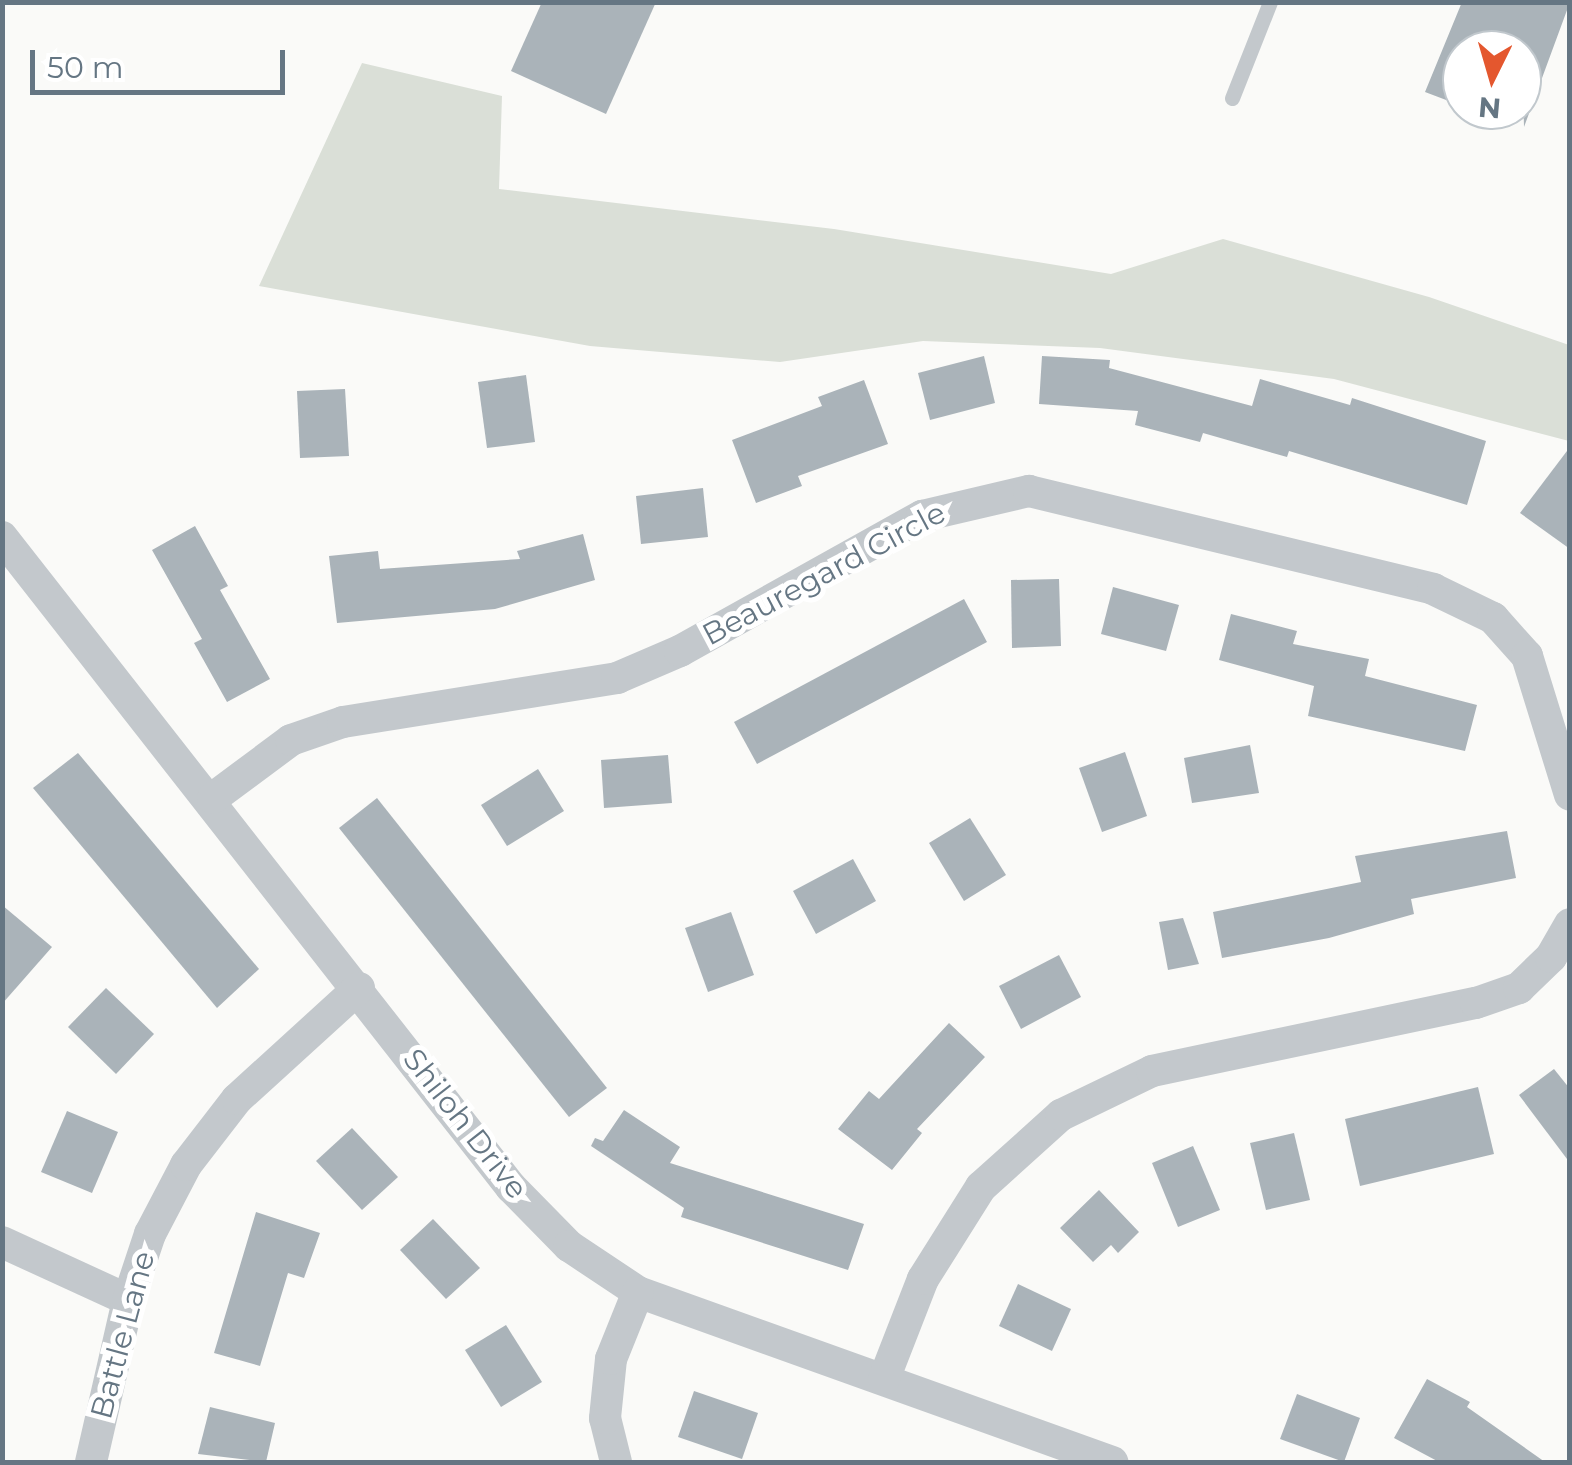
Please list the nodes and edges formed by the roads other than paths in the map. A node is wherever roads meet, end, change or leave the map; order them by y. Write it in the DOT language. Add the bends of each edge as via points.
graph roads {
  1 [pos="1270,2"];
  2 [pos="1232,98"];
  3 [pos="2,537"];
  4 [pos="1570,795"];
  5 [pos="213,798"];
  6 [pos="1570,924"];
  7 [pos="359,988"];
  8 [pos="2,1242"];
  9 [pos="638,1292"];
  10 [pos="128,1300"];
  11 [pos="884,1379"];
  12 [pos="91,1462"];
  13 [pos="616,1462"];
  14 [pos="1112,1462"];
  1 -- 2 [label="lane"];
  3 -- 5 [label="street, Shiloh Drive"];
  4 -- 5 [label="street, Beauregard Circle" via="1527,656 1493,618 1433,589 1029,491 922,516 680,652 617,678 343,722 291,740"];
  5 -- 7 [label="street, Shiloh Drive"];
  6 -- 11 [label="street" via="1550,957 1518,988 1476,1003 1152,1072 1061,1115 981,1188 922,1279"];
  7 -- 9 [label="street, Shiloh Drive" via="511,1187 569,1246"];
  7 -- 10 [label="street, Battle Lane" via="236,1099 186,1164 150,1234"];
  8 -- 10 [label="street"];
  9 -- 11 [label="street, Shiloh Drive"];
  9 -- 13 [label="street" via="612,1359 605,1418"];
  10 -- 12 [label="street, Battle Lane"];
  11 -- 14 [label="street, Shiloh Drive"];
}
